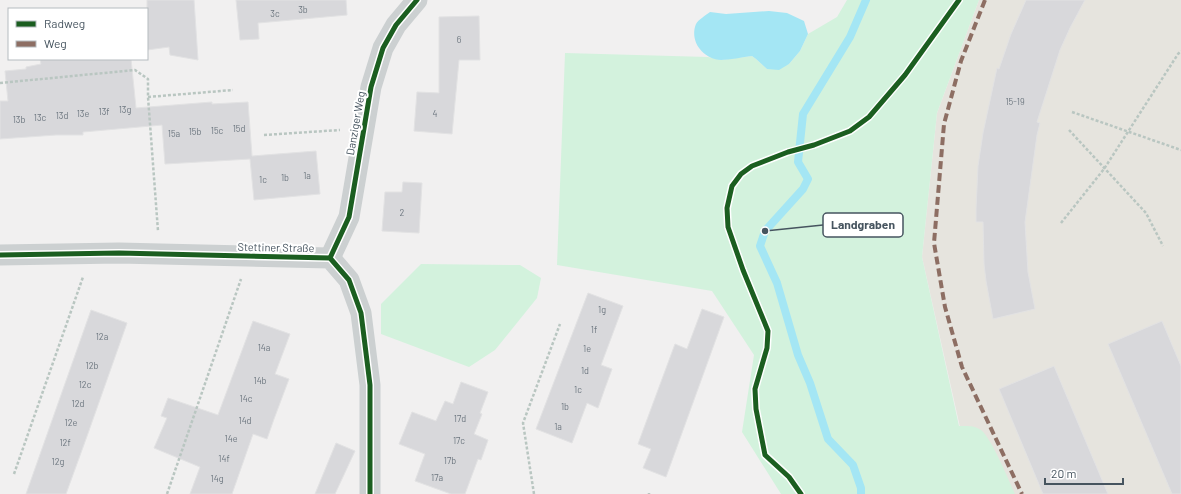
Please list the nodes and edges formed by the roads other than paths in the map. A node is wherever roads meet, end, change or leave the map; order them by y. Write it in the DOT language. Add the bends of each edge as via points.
graph roads {
  1 [pos="417,0"];
  2 [pos="0,255"];
  3 [pos="330,258"];
  4 [pos="370,494"];
  1 -- 3 [label="street, Danziger Weg" via="396,25 383,48 371,87 349,217"];
  2 -- 3 [label="street, Stettiner Straße" via="119,253"];
  3 -- 4 [label="street, Stettiner Straße" via="349,280 361,313 370,385"];
}
